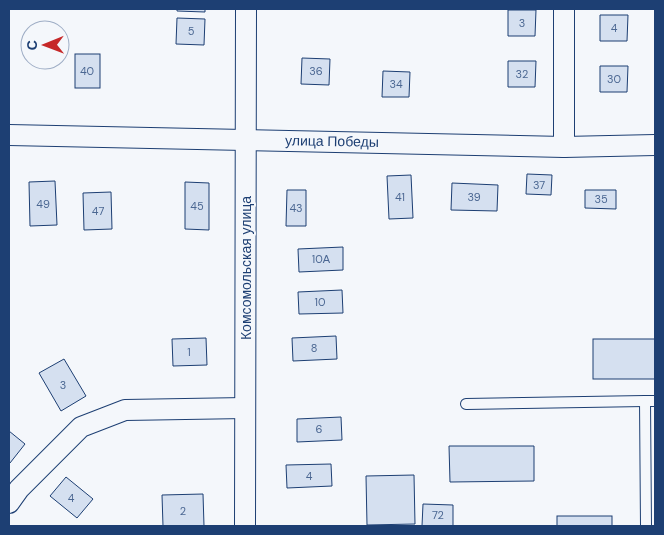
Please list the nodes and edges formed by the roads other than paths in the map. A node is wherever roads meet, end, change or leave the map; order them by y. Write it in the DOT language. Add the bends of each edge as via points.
graph roads {
  1 [pos="246,9"];
  2 [pos="564,9"];
  3 [pos="9,135"];
  4 [pos="246,139"];
  5 [pos="655,145"];
  6 [pos="564,147"];
  7 [pos="650,401"];
  8 [pos="466,404"];
  9 [pos="245,408"];
  10 [pos="9,503"];
  11 [pos="245,526"];
  12 [pos="646,526"];
  1 -- 4 [label="street, Комсомольская улица"];
  2 -- 6 [label="street"];
  3 -- 4 [label="street, улица Победы"];
  4 -- 6 [label="street, улица Победы"];
  4 -- 9 [label="street, Комсомольская улица"];
  5 -- 6 [label="street, улица Победы"];
  7 -- 8 [label="lane"];
  7 -- 12 [label="lane"];
  9 -- 10 [label="street" via="125,410 80,427"];
  9 -- 11 [label="street, Комсомольская улица"];
}
